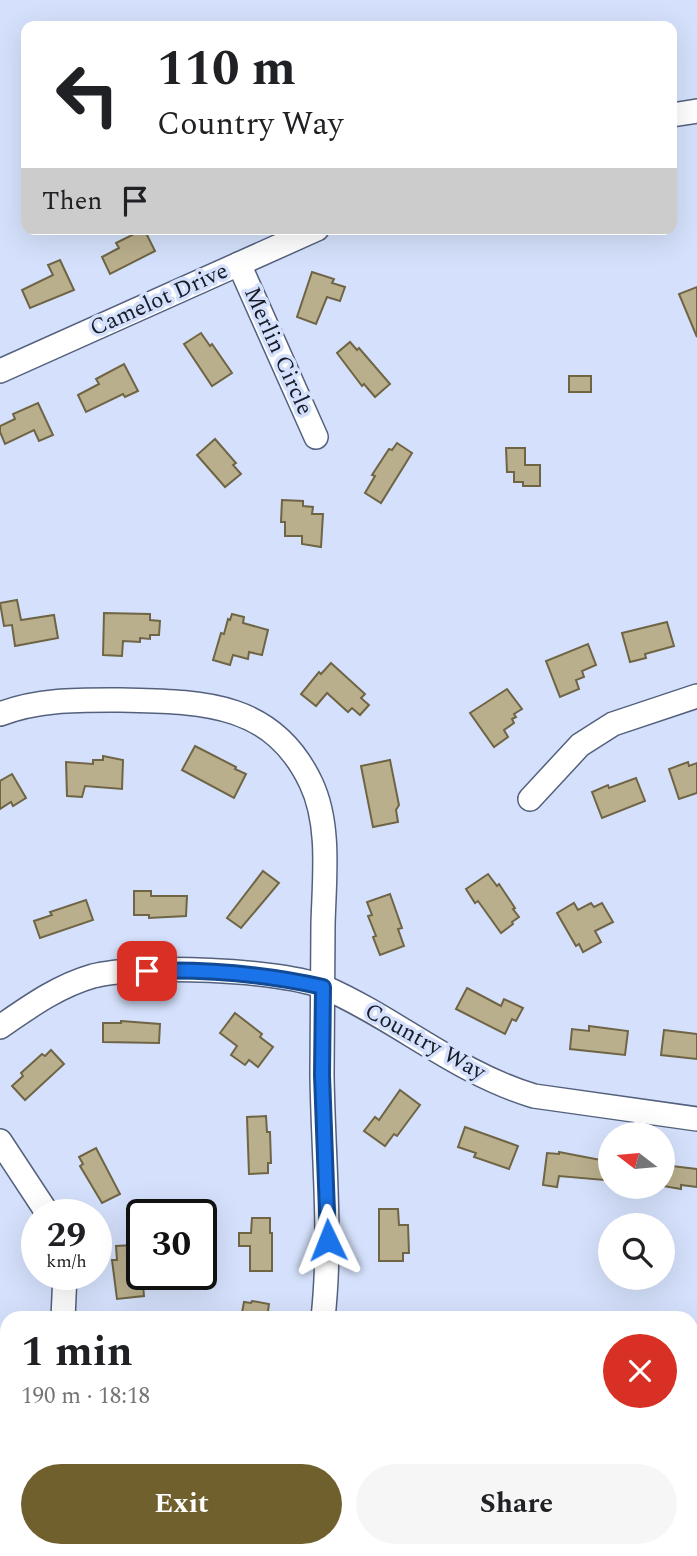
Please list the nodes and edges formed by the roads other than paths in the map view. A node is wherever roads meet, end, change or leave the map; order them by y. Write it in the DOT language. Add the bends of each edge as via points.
graph roads {
  1 [pos="697,111"];
  2 [pos="677,114"];
  3 [pos="304,235"];
  4 [pos="239,264"];
  5 [pos="0,371"];
  6 [pos="316,437"];
  7 [pos="697,696"];
  8 [pos="0,715"];
  9 [pos="530,799"];
  10 [pos="323,987"];
  11 [pos="0,1027"];
  12 [pos="697,1119"];
  13 [pos="0,1141"];
  14 [pos="38,1199"];
  15 [pos="64,1290"];
  16 [pos="63,1311"];
  17 [pos="323,1311"];
  1 -- 2 [label="street"];
  3 -- 4 [label="street, Camelot Drive"];
  4 -- 5 [label="street, Camelot Drive"];
  4 -- 6 [label="street, Merlin Circle"];
  7 -- 9 [label="street" via="606,728 580,745"];
  8 -- 10 [label="street" via="68,699 199,703 241,714 277,737 304,771 321,811"];
  10 -- 11 [label="street, Country Way" via="261,975 176,970 114,973 63,988"];
  10 -- 12 [label="street, Country Way" via="463,1067 516,1091"];
  10 -- 17 [label="street" via="328,1240"];
  13 -- 14 [label="street"];
  15 -- 16 [label="street"];
}
